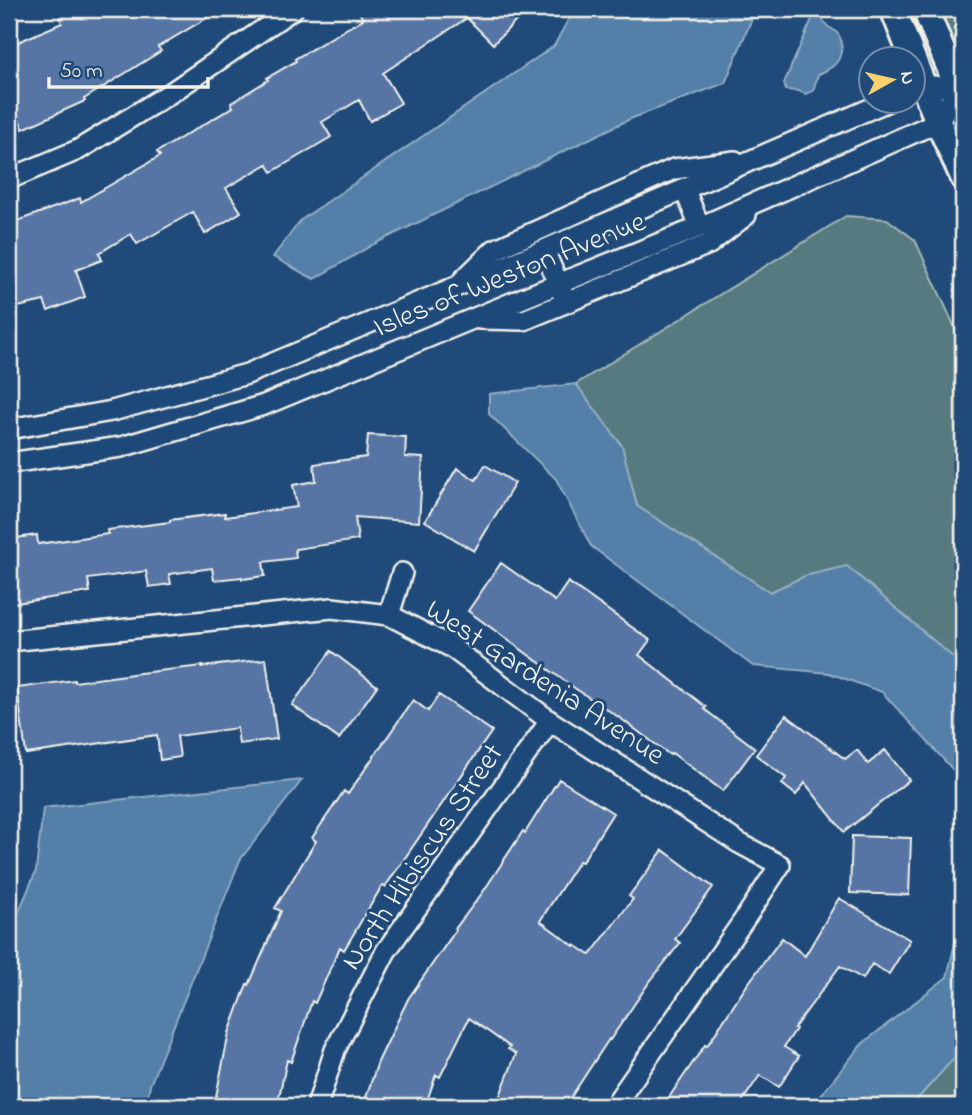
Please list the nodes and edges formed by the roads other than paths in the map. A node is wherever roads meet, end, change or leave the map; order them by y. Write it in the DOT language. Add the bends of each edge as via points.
graph roads {
  1 [pos="293,9"];
  2 [pos="893,9"];
  3 [pos="925,9"];
  4 [pos="905,46"];
  5 [pos="926,89"];
  6 [pos="960,95"];
  7 [pos="926,100"];
  8 [pos="856,115"];
  9 [pos="939,122"];
  10 [pos="757,158"];
  11 [pos="963,177"];
  12 [pos="9,179"];
  13 [pos="684,188"];
  14 [pos="769,196"];
  15 [pos="700,227"];
  16 [pos="544,250"];
  17 [pos="558,284"];
  18 [pos="455,287"];
  19 [pos="566,303"];
  20 [pos="471,319"];
  21 [pos="9,429"];
  22 [pos="9,463"];
  23 [pos="402,573"];
  24 [pos="389,615"];
  25 [pos="9,641"];
  26 [pos="550,721"];
  27 [pos="317,1106"];
  28 [pos="614,1106"];
  1 -- 12 [label="street" via="78,150"];
  2 -- 4 [label="street"];
  3 -- 6 [label="street"];
  5 -- 6 [label="street"];
  6 -- 9 [label="street"];
  7 -- 9 [label="street"];
  8 -- 10 [label="street, Isles of Weston Avenue"];
  9 -- 11 [label="street"];
  9 -- 14 [label="street, Isles of Weston Avenue"];
  10 -- 13 [label="street, Isles of Weston Avenue"];
  10 -- 18 [label="street" via="674,169 494,250"];
  13 -- 15 [label="street"];
  13 -- 16 [label="street, Isles of Weston Avenue"];
  14 -- 15 [label="street, Isles of Weston Avenue"];
  14 -- 19 [label="street" via="709,244"];
  15 -- 17 [label="street, Isles of Weston Avenue"];
  16 -- 17 [label="street"];
  16 -- 18 [label="street, Isles of Weston Avenue"];
  17 -- 19 [label="street"];
  17 -- 20 [label="street, Isles of Weston Avenue"];
  18 -- 21 [label="street, Isles of Weston Avenue" via="247,374 112,411"];
  19 -- 20 [label="street" via="524,320"];
  20 -- 22 [label="street, Isles of Weston Avenue" via="264,405 121,447"];
  23 -- 24 [label="street"];
  24 -- 25 [label="street, West Gardenia Avenue" via="332,608"];
  24 -- 26 [label="street, West Gardenia Avenue" via="452,647"];
  26 -- 27 [label="street, North Hibiscus Street" via="386,951 335,1051"];
  26 -- 28 [label="street, West Gardenia Avenue" via="739,844 780,865"];
}
